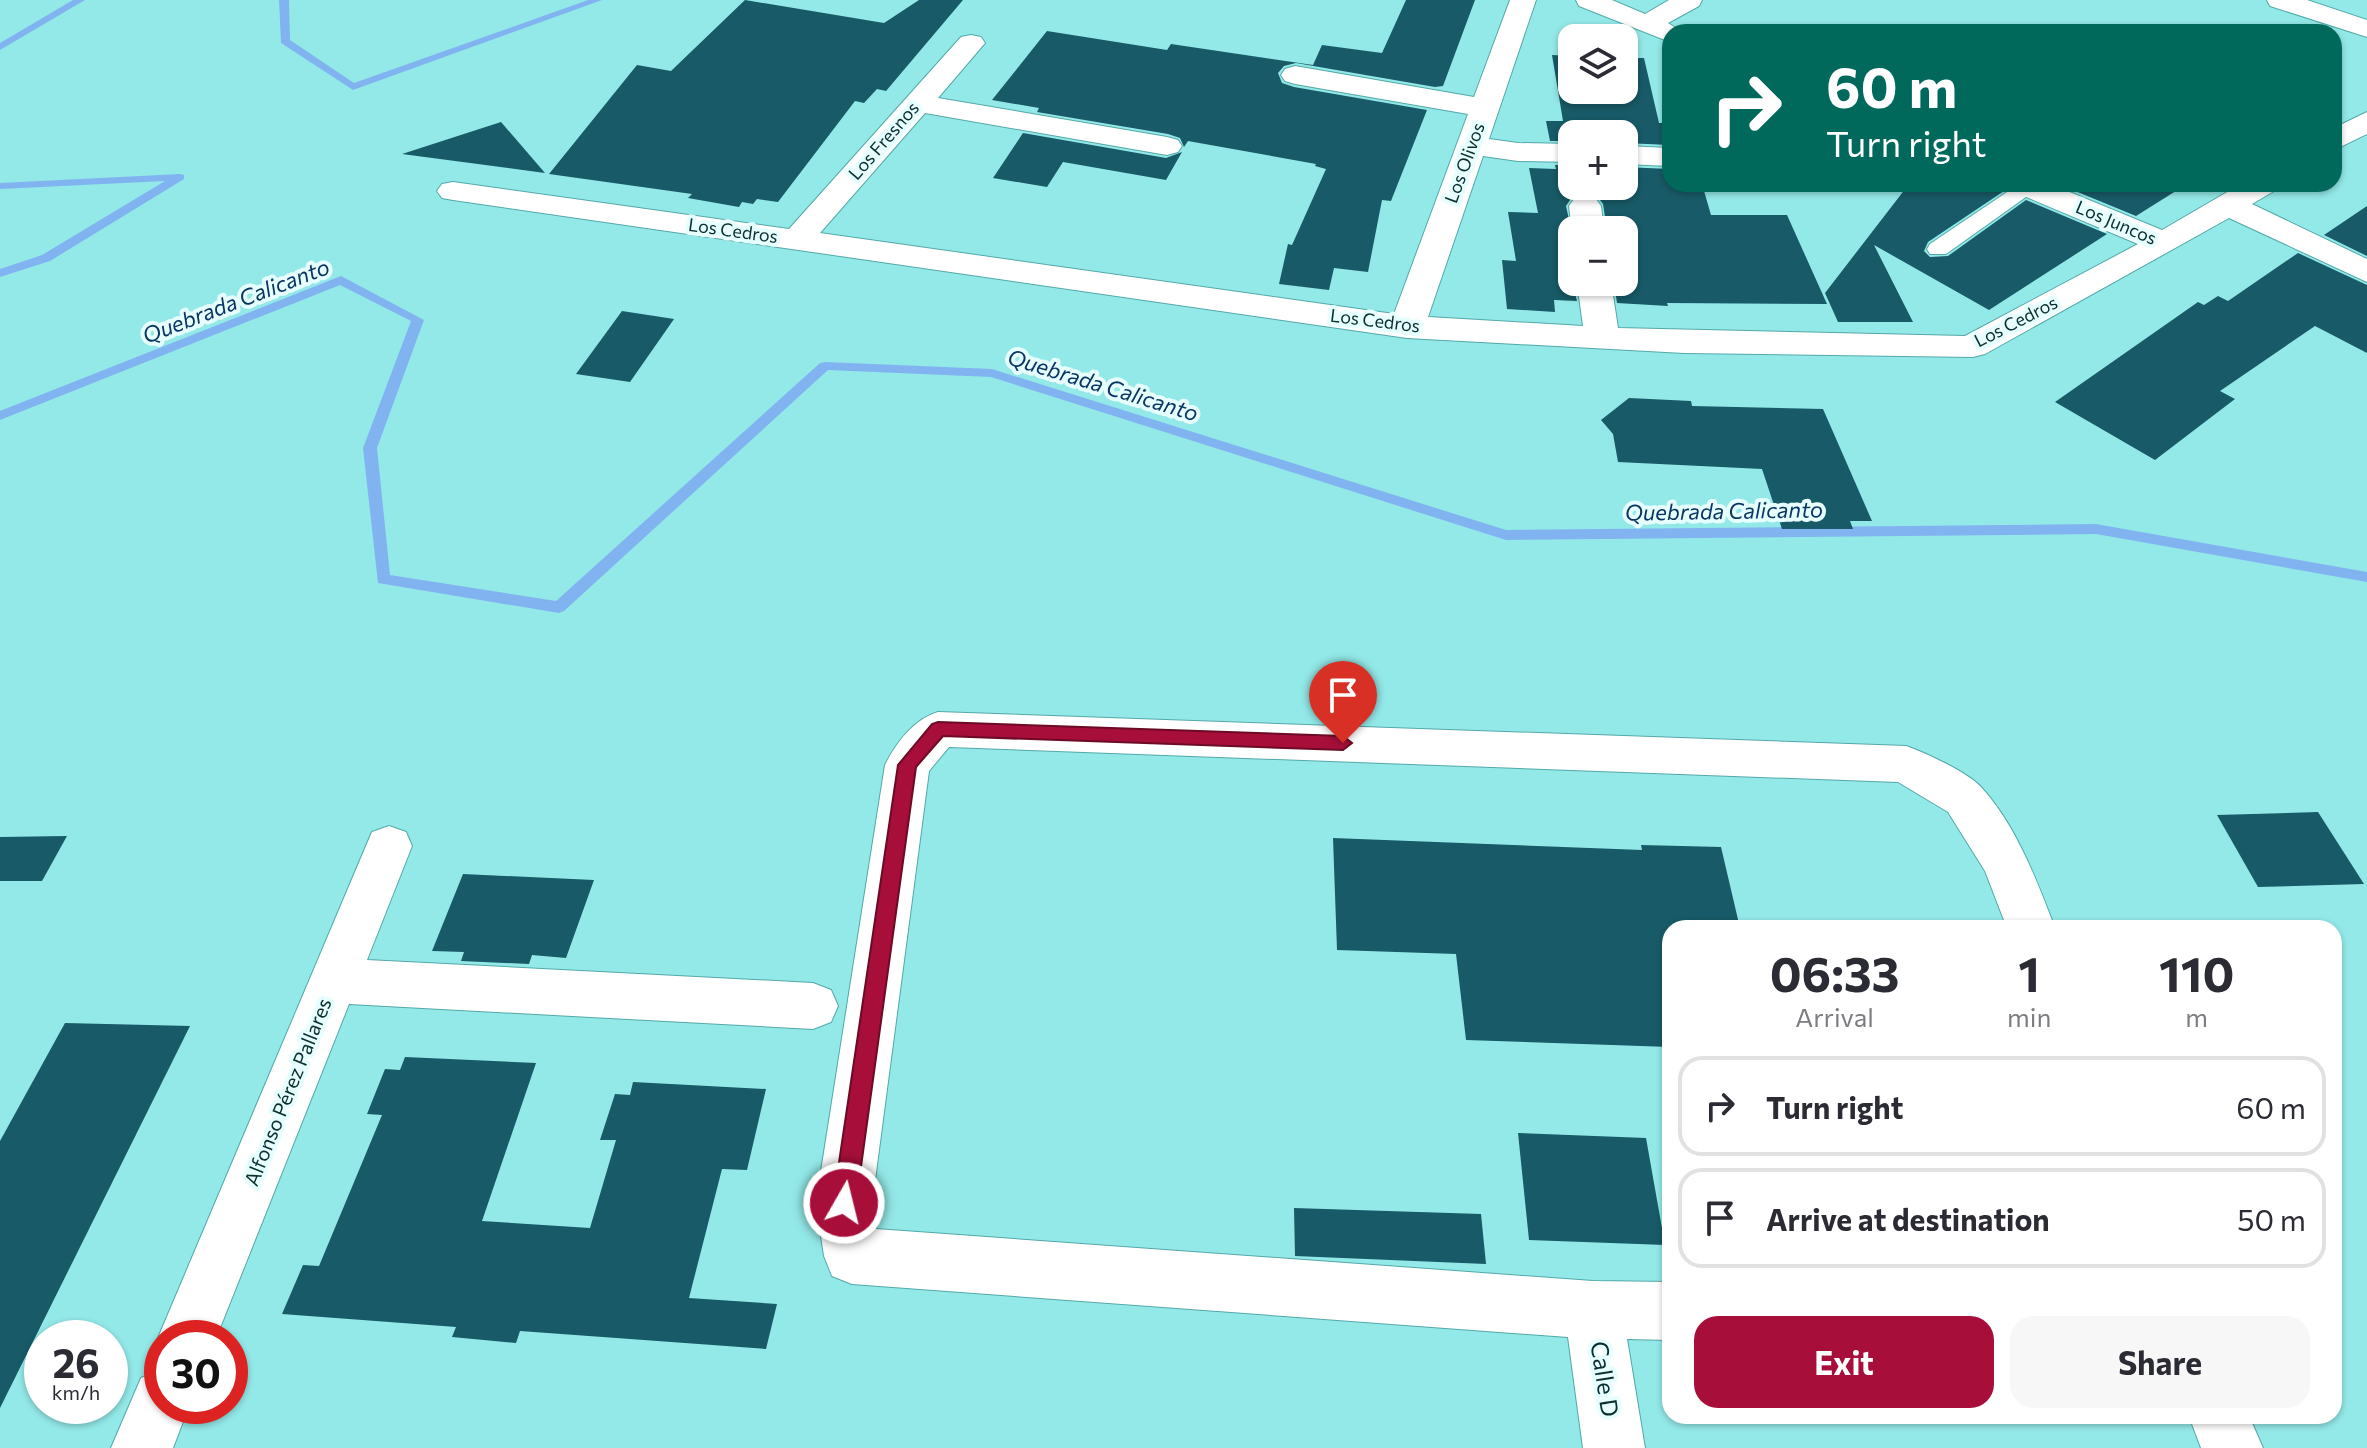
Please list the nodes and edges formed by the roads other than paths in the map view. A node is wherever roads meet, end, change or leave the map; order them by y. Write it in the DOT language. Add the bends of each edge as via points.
graph roads {
  1 [pos="1523,0"];
  2 [pos="1589,0"];
  3 [pos="1689,0"];
  4 [pos="2280,0"];
  5 [pos="1663,24"];
  6 [pos="1658,29"];
  7 [pos="2367,29"];
  8 [pos="971,43"];
  9 [pos="1295,75"];
  10 [pos="918,103"];
  11 [pos="1486,108"];
  12 [pos="2367,121"];
  13 [pos="2342,136"];
  14 [pos="1471,145"];
  15 [pos="1167,146"];
  16 [pos="1558,153"];
  17 [pos="1638,156"];
  18 [pos="1662,157"];
  19 [pos="453,191"];
  20 [pos="2016,192"];
  21 [pos="2043,192"];
  22 [pos="2250,192"];
  23 [pos="2228,205"];
  24 [pos="797,240"];
  25 [pos="2164,243"];
  26 [pos="1938,249"];
  27 [pos="2367,272"];
  28 [pos="1596,296"];
  29 [pos="1407,327"];
  30 [pos="1602,337"];
  31 [pos="389,846"];
  32 [pos="2028,920"];
  33 [pos="333,981"];
  34 [pos="813,1006"];
  35 [pos="1593,1310"];
  36 [pos="1662,1311"];
  37 [pos="194,1320"];
  38 [pos="152,1424"];
  39 [pos="2222,1424"];
  40 [pos="142,1448"];
  41 [pos="1614,1448"];
  42 [pos="2232,1448"];
  1 -- 11 [label="street, Los Olivos"];
  2 -- 6 [label="street"];
  3 -- 5 [label="street"];
  4 -- 7 [label="street"];
  8 -- 10 [label="street, Los Fresnos"];
  9 -- 11 [label="street"];
  10 -- 15 [label="street"];
  10 -- 24 [label="street, Los Fresnos"];
  11 -- 14 [label="street, Los Olivos"];
  12 -- 13 [label="street"];
  14 -- 16 [label="street"];
  14 -- 29 [label="street, Los Olivos"];
  17 -- 18 [label="street"];
  19 -- 24 [label="street, Los Cedros"];
  20 -- 26 [label="lane"];
  21 -- 25 [label="street, Los Juncos"];
  22 -- 23 [label="street, Los Cedros"];
  23 -- 25 [label="street, Los Cedros"];
  23 -- 27 [label="street"];
  24 -- 29 [label="street, Los Cedros"];
  25 -- 30 [label="street, Los Cedros" via="1973,346"];
  28 -- 30 [label="street"];
  29 -- 30 [label="street, Los Cedros"];
  31 -- 33 [label="street, Alfonso Pérez Pallares"];
  32 -- 35 [label="street" via="2006,863 1964,799 1906,764 938,729 907,765 844,1203 852,1256"];
  33 -- 34 [label="street"];
  33 -- 37 [label="street, Alfonso Pérez Pallares"];
  35 -- 36 [label="street"];
  35 -- 41 [label="street, Calle D"];
  38 -- 40 [label="street"];
  39 -- 42 [label="street"];
}
